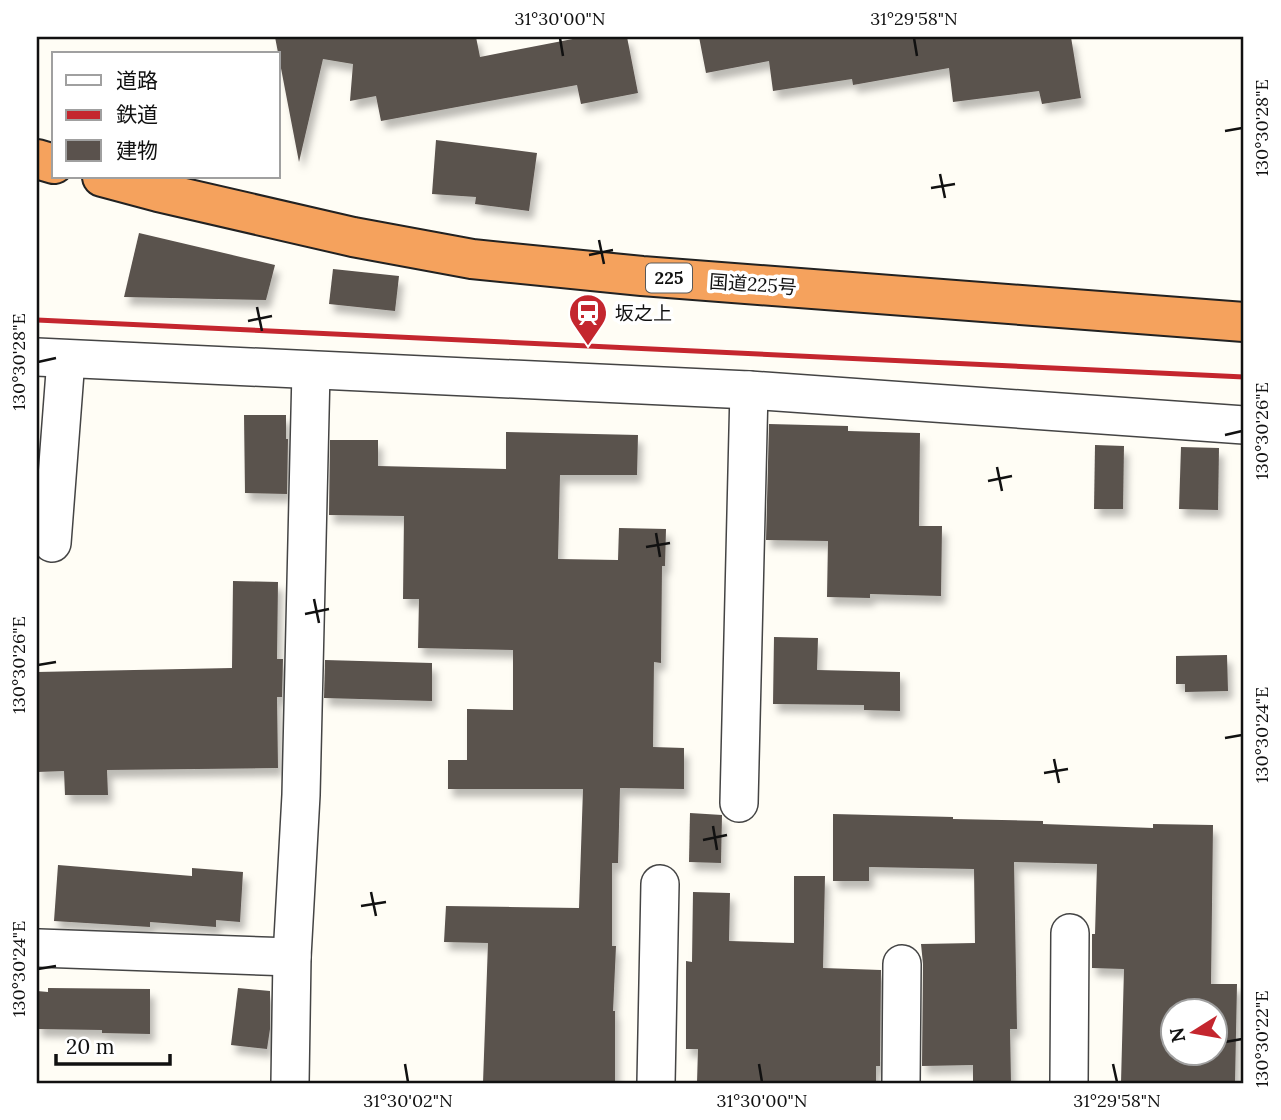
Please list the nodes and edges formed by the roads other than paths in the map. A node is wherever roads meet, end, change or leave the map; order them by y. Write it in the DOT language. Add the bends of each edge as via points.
graph roads {
  1 [pos="106,178"];
  2 [pos="1244,322"];
  3 [pos="51,358"];
  4 [pos="311,371"];
  5 [pos="749,390"];
  6 [pos="1244,425"];
  7 [pos="52,543"];
  8 [pos="739,803"];
  9 [pos="660,884"];
  10 [pos="1070,933"];
  11 [pos="39,948"];
  12 [pos="292,957"];
  13 [pos="902,964"];
  14 [pos="290,1083"];
  15 [pos="656,1083"];
  16 [pos="901,1083"];
  17 [pos="1069,1083"];
  1 -- 2 [label="highway, 国道225号 / 225" via="353,237 472,259"];
  3 -- 4 [label="street"];
  3 -- 7 [label="street"];
  4 -- 5 [label="street"];
  4 -- 12 [label="street" via="301,795"];
  5 -- 6 [label="street"];
  5 -- 8 [label="street"];
  9 -- 15 [label="street"];
  10 -- 17 [label="street"];
  11 -- 12 [label="street"];
  12 -- 14 [label="street"];
  13 -- 16 [label="street"];
}
